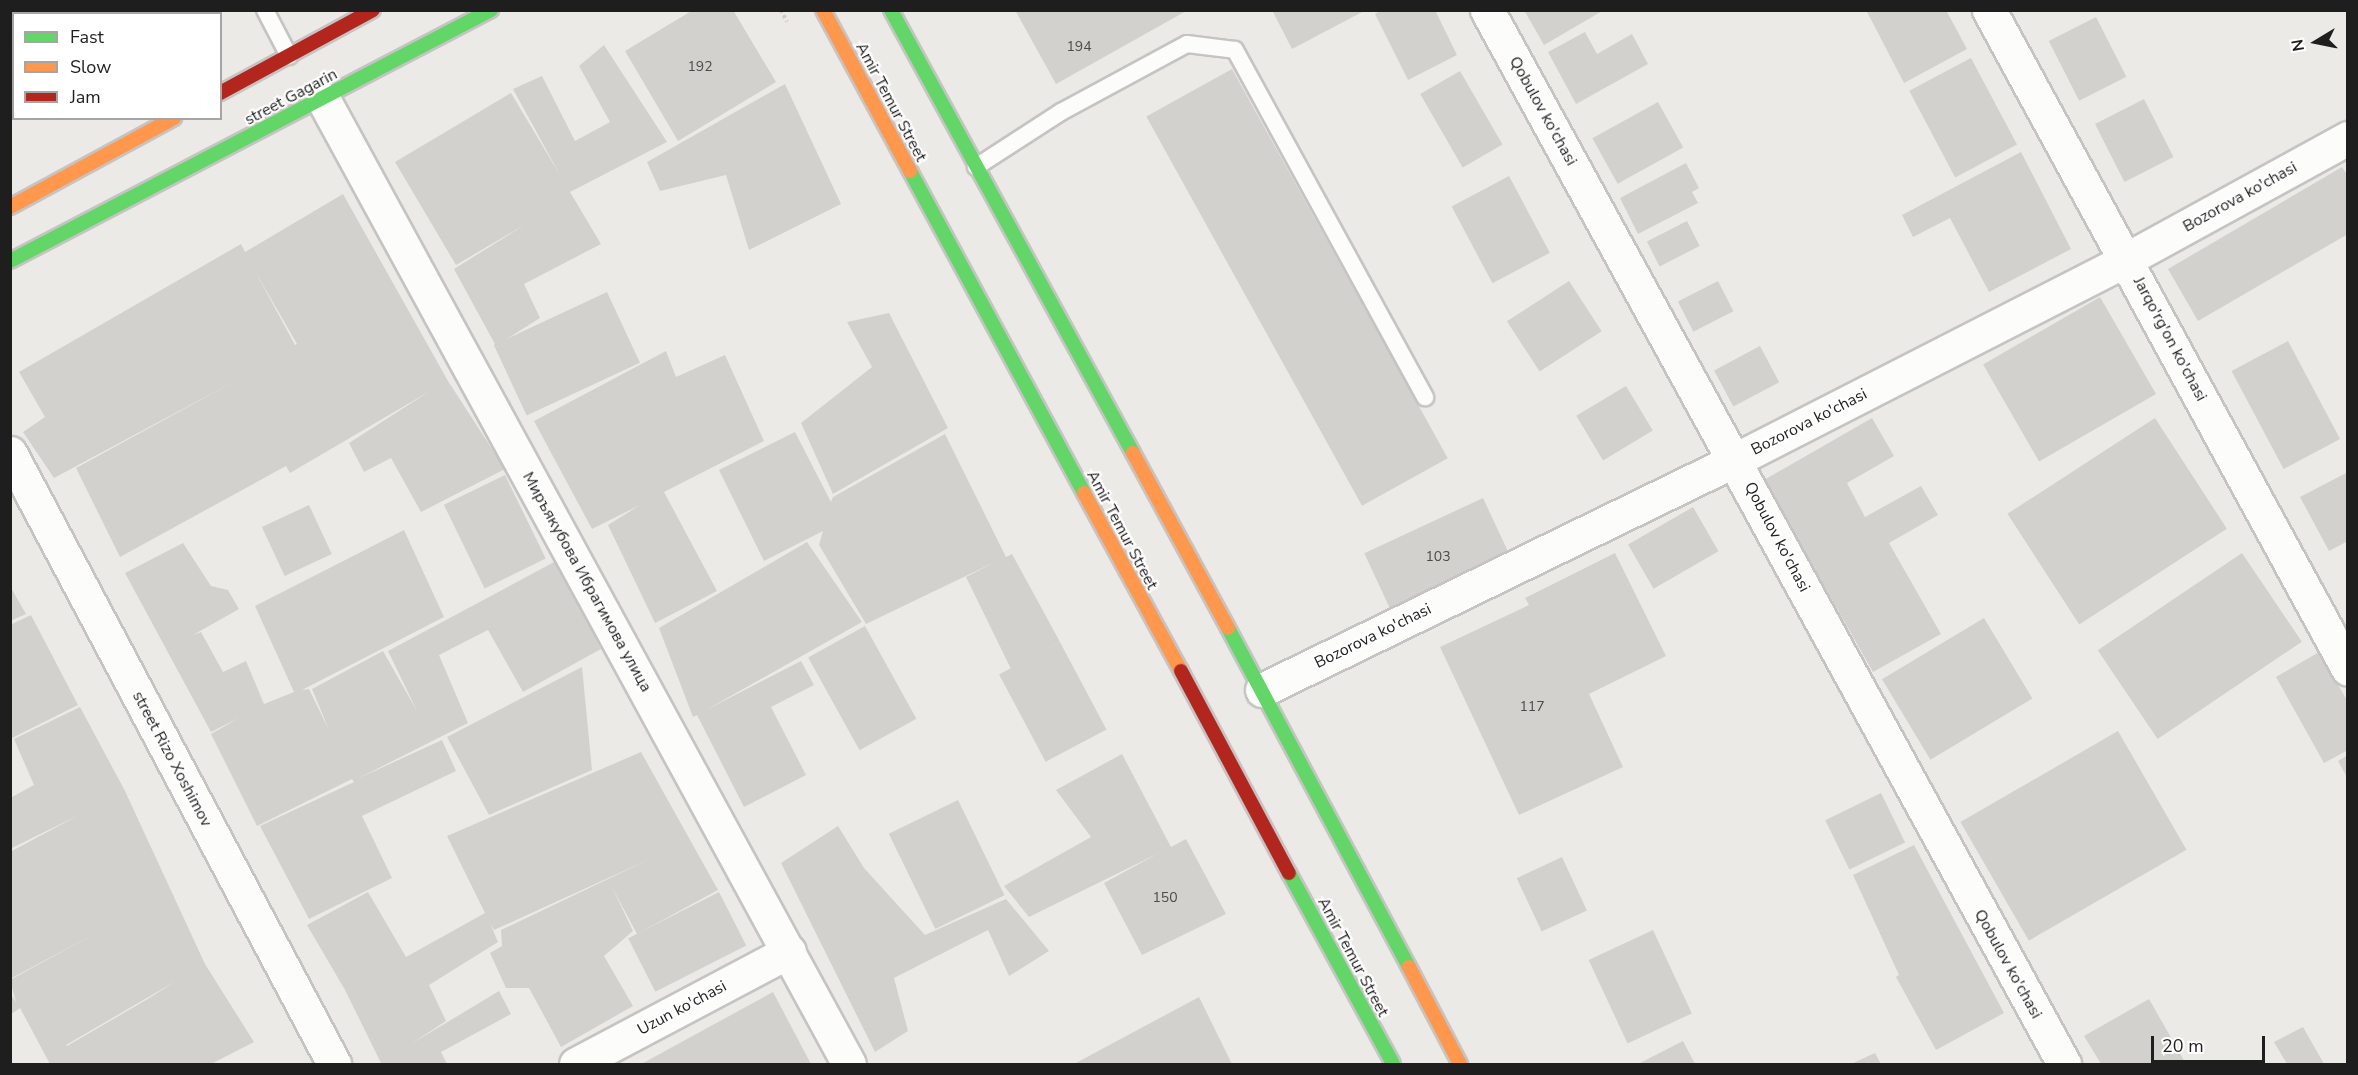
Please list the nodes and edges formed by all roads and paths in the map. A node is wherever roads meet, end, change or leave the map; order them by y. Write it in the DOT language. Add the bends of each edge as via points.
graph roads {
  1 [pos="265,10"];
  2 [pos="373,10"];
  3 [pos="491,10"];
  4 [pos="823,10"];
  5 [pos="891,10"];
  6 [pos="1487,10"];
  7 [pos="1989,10"];
  8 [pos="289,56"];
  9 [pos="222,92"];
  10 [pos="323,99"];
  11 [pos="170,120"];
  12 [pos="2348,138"];
  13 [pos="976,167"];
  14 [pos="10,207"];
  15 [pos="2127,260"];
  16 [pos="10,261"];
  17 [pos="1425,397"];
  18 [pos="10,453"];
  19 [pos="1736,460"];
  20 [pos="2348,669"];
  21 [pos="1262,690"];
  22 [pos="789,951"];
  23 [pos="334,1065"];
  24 [pos="576,1065"];
  25 [pos="849,1065"];
  26 [pos="1393,1065"];
  27 [pos="1460,1065"];
  28 [pos="2064,1065"];
  1 -- 8 [label="lane"];
  2 -- 8 [label="main road"];
  3 -- 10 [label="main road, street Gagarin"];
  4 -- 26 [label="main road, Amir Temur Street"];
  5 -- 13 [label="main road"];
  6 -- 19 [label="street, Qobulov ko'chasi"];
  7 -- 15 [label="street, Jarqo'rg'on ko'chasi"];
  8 -- 9 [label="main road"];
  10 -- 16 [label="main road, street Gagarin"];
  10 -- 22 [label="street, Миръякубова Ибрагимова улица"];
  11 -- 14 [label="main road"];
  12 -- 15 [label="street, Bozorova ko'chasi"];
  13 -- 17 [label="lane" via="1061,112 1187,44 1235,50"];
  13 -- 21 [label="main road"];
  15 -- 19 [label="street, Bozorova ko'chasi"];
  15 -- 20 [label="street, Jarqo'rg'on ko'chasi"];
  18 -- 23 [label="street, street Rizo Xoshimov"];
  19 -- 21 [label="street, Bozorova ko'chasi"];
  19 -- 28 [label="street, Qobulov ko'chasi"];
  21 -- 27 [label="main road"];
  22 -- 24 [label="street, Uzun ko'chasi"];
  22 -- 25 [label="street, Миръякубова Ибрагимова улица"];
}
